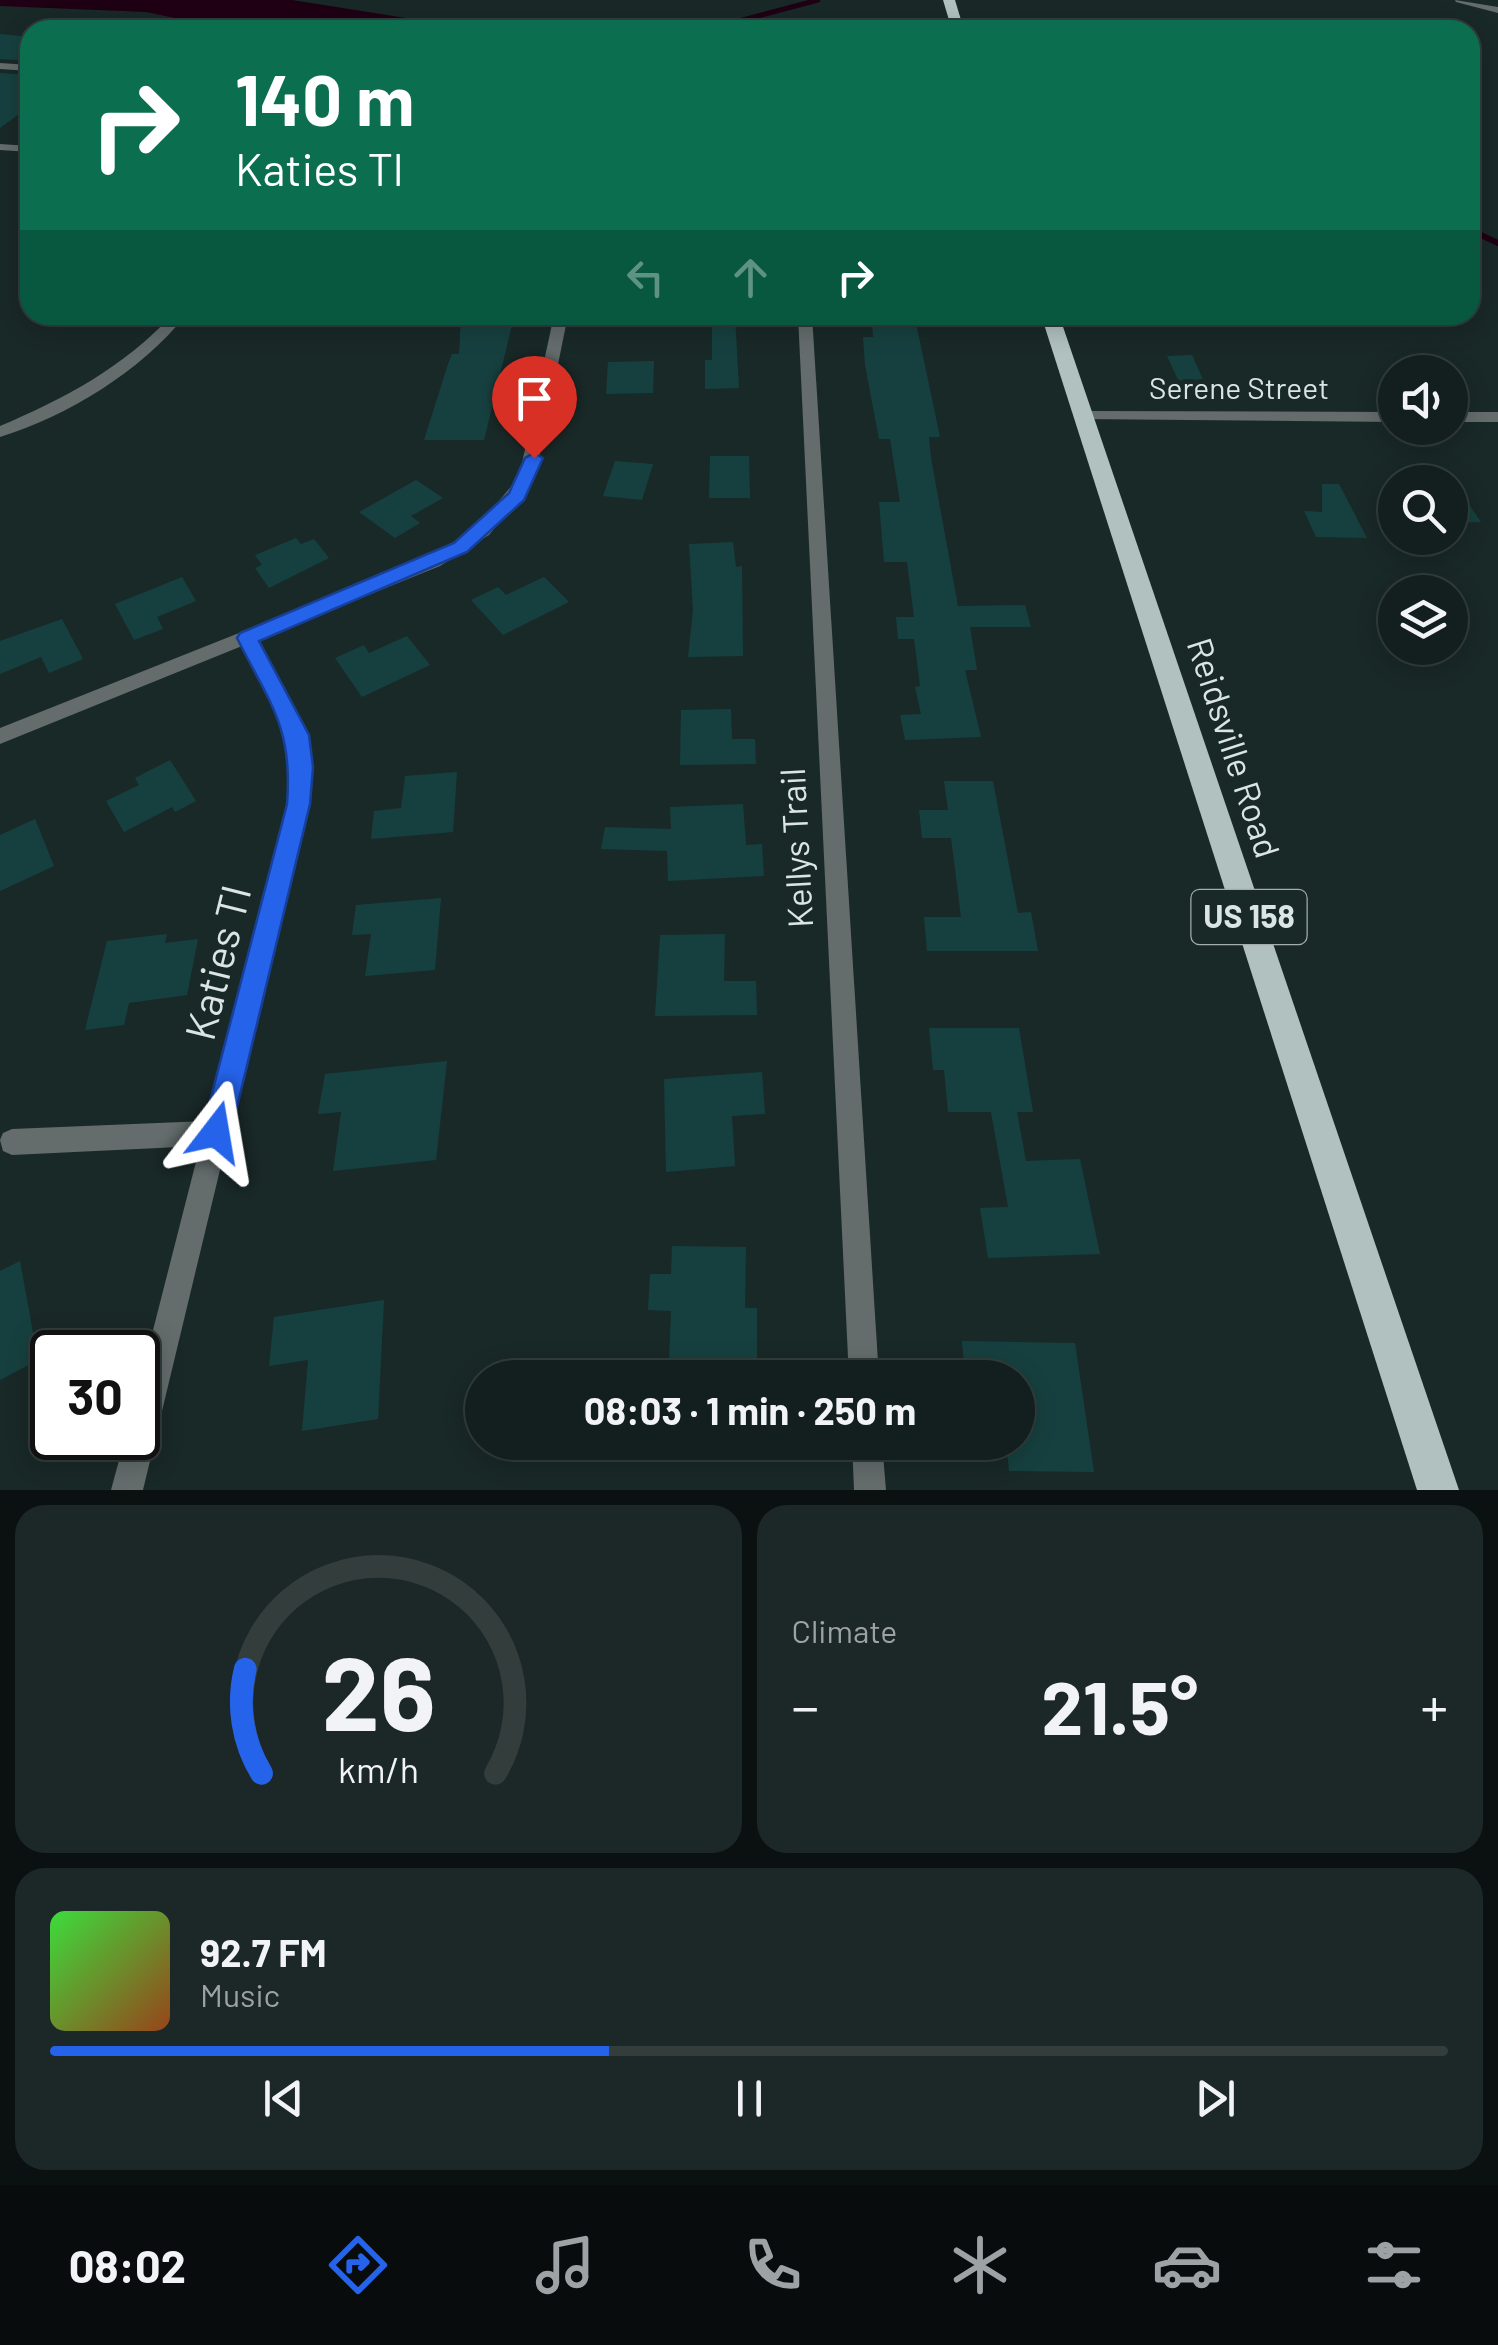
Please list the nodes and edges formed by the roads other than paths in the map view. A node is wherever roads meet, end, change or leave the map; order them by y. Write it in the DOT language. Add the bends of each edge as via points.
graph roads {
  1 [pos="1458,0"];
  2 [pos="1498,10"];
  3 [pos="170,325"];
  4 [pos="559,325"];
  5 [pos="806,325"];
  6 [pos="1053,325"];
  7 [pos="1084,416"];
  8 [pos="1378,416"];
  9 [pos="1468,417"];
  10 [pos="1498,417"];
  11 [pos="0,432"];
  12 [pos="247,638"];
  13 [pos="0,736"];
  14 [pos="216,1132"];
  15 [pos="12,1142"];
  16 [pos="863,1360"];
  17 [pos="868,1460"];
  18 [pos="127,1490"];
  19 [pos="870,1490"];
  20 [pos="1438,1490"];
  1 -- 2 [label="street"];
  3 -- 11 [label="street" via="136,358 58,407"];
  4 -- 12 [label="street" via="528,478 502,514 434,562"];
  5 -- 16 [label="street, Kellys Trail"];
  6 -- 7 [label="highway, Reidsville Road / US 158"];
  7 -- 8 [label="street, Serene Street"];
  7 -- 20 [label="highway, Reidsville Road / US 158"];
  9 -- 10 [label="street"];
  12 -- 13 [label="street"];
  12 -- 14 [label="street, Katies Tl" via="298,735 301,767 298,804"];
  14 -- 15 [label="street"];
  14 -- 18 [label="street, Katies Tl"];
  17 -- 19 [label="street"];
}
